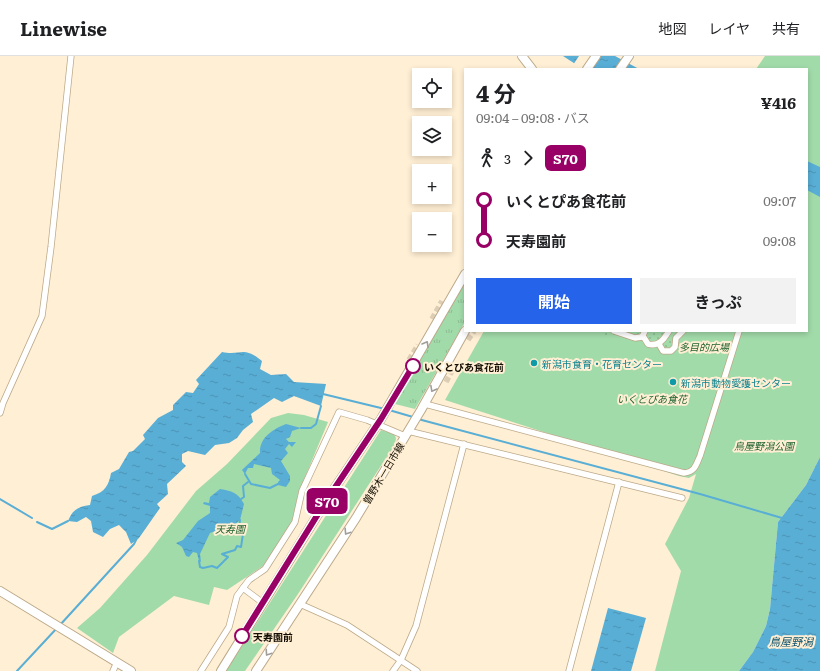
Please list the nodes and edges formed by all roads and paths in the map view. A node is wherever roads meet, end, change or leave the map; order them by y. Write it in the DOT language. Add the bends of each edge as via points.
graph roads {
  1 [pos="71,56"];
  2 [pos="522,56"];
  3 [pos="596,56"];
  4 [pos="531,68"];
  5 [pos="588,68"];
  6 [pos="464,276"];
  7 [pos="464,332"];
  8 [pos="617,332"];
  9 [pos="667,332"];
  10 [pos="682,332"];
  11 [pos="739,332"];
  12 [pos="644,334"];
  13 [pos="659,344"];
  14 [pos="423,407"];
  15 [pos="0,414"];
  16 [pos="380,422"];
  17 [pos="408,431"];
  18 [pos="464,444"];
  19 [pos="619,482"];
  20 [pos="682,498"];
  21 [pos="243,588"];
  22 [pos="0,591"];
  23 [pos="263,603"];
  24 [pos="300,604"];
  25 [pos="400,660"];
  26 [pos="117,662"];
  27 [pos="113,671"];
  28 [pos="131,671"];
  29 [pos="201,671"];
  30 [pos="221,671"];
  31 [pos="256,671"];
  32 [pos="393,671"];
  33 [pos="417,671"];
  34 [pos="569,671"];
  1 -- 15 [label="street" via="42,316"];
  2 -- 4 [label="main road"];
  3 -- 5 [label="main road"];
  16 -- 6 [label="main road, one-way"];
  7 -- 14 [label="main road, 曽野木一日市線, one-way"];
  8 -- 12 [label="street" via="636,338"];
  9 -- 13 [label="street"];
  10 -- 13 [label="street" via="676,338 675,347 671,351 663,351"];
  11 -- 14 [label="street" via="700,456 690,473"];
  12 -- 13 [label="street" via="648,344"];
  14 -- 17 [label="main road, 曽野木一日市線"];
  16 -- 17 [label="street"];
  16 -- 21 [label="street" via="339,412 302,491 296,522 265,569 249,580"];
  16 -- 23 [label="main road" via="328,498"];
  17 -- 18 [label="street"];
  17 -- 24 [label="main road, 曽野木一日市線, one-way"];
  18 -- 19 [label="street"];
  18 -- 25 [label="street" via="416,626"];
  19 -- 20 [label="street"];
  19 -- 34 [label="street"];
  21 -- 23 [label="street"];
  21 -- 29 [label="street" via="237,596 229,628"];
  22 -- 26 [label="main road"];
  23 -- 30 [label="main road"];
  24 -- 25 [label="street" via="347,626"];
  24 -- 31 [label="main road, 曽野木一日市線, one-way"];
  25 -- 32 [label="street"];
  25 -- 33 [label="street"];
  26 -- 27 [label="street"];
  26 -- 28 [label="main road"];
}
